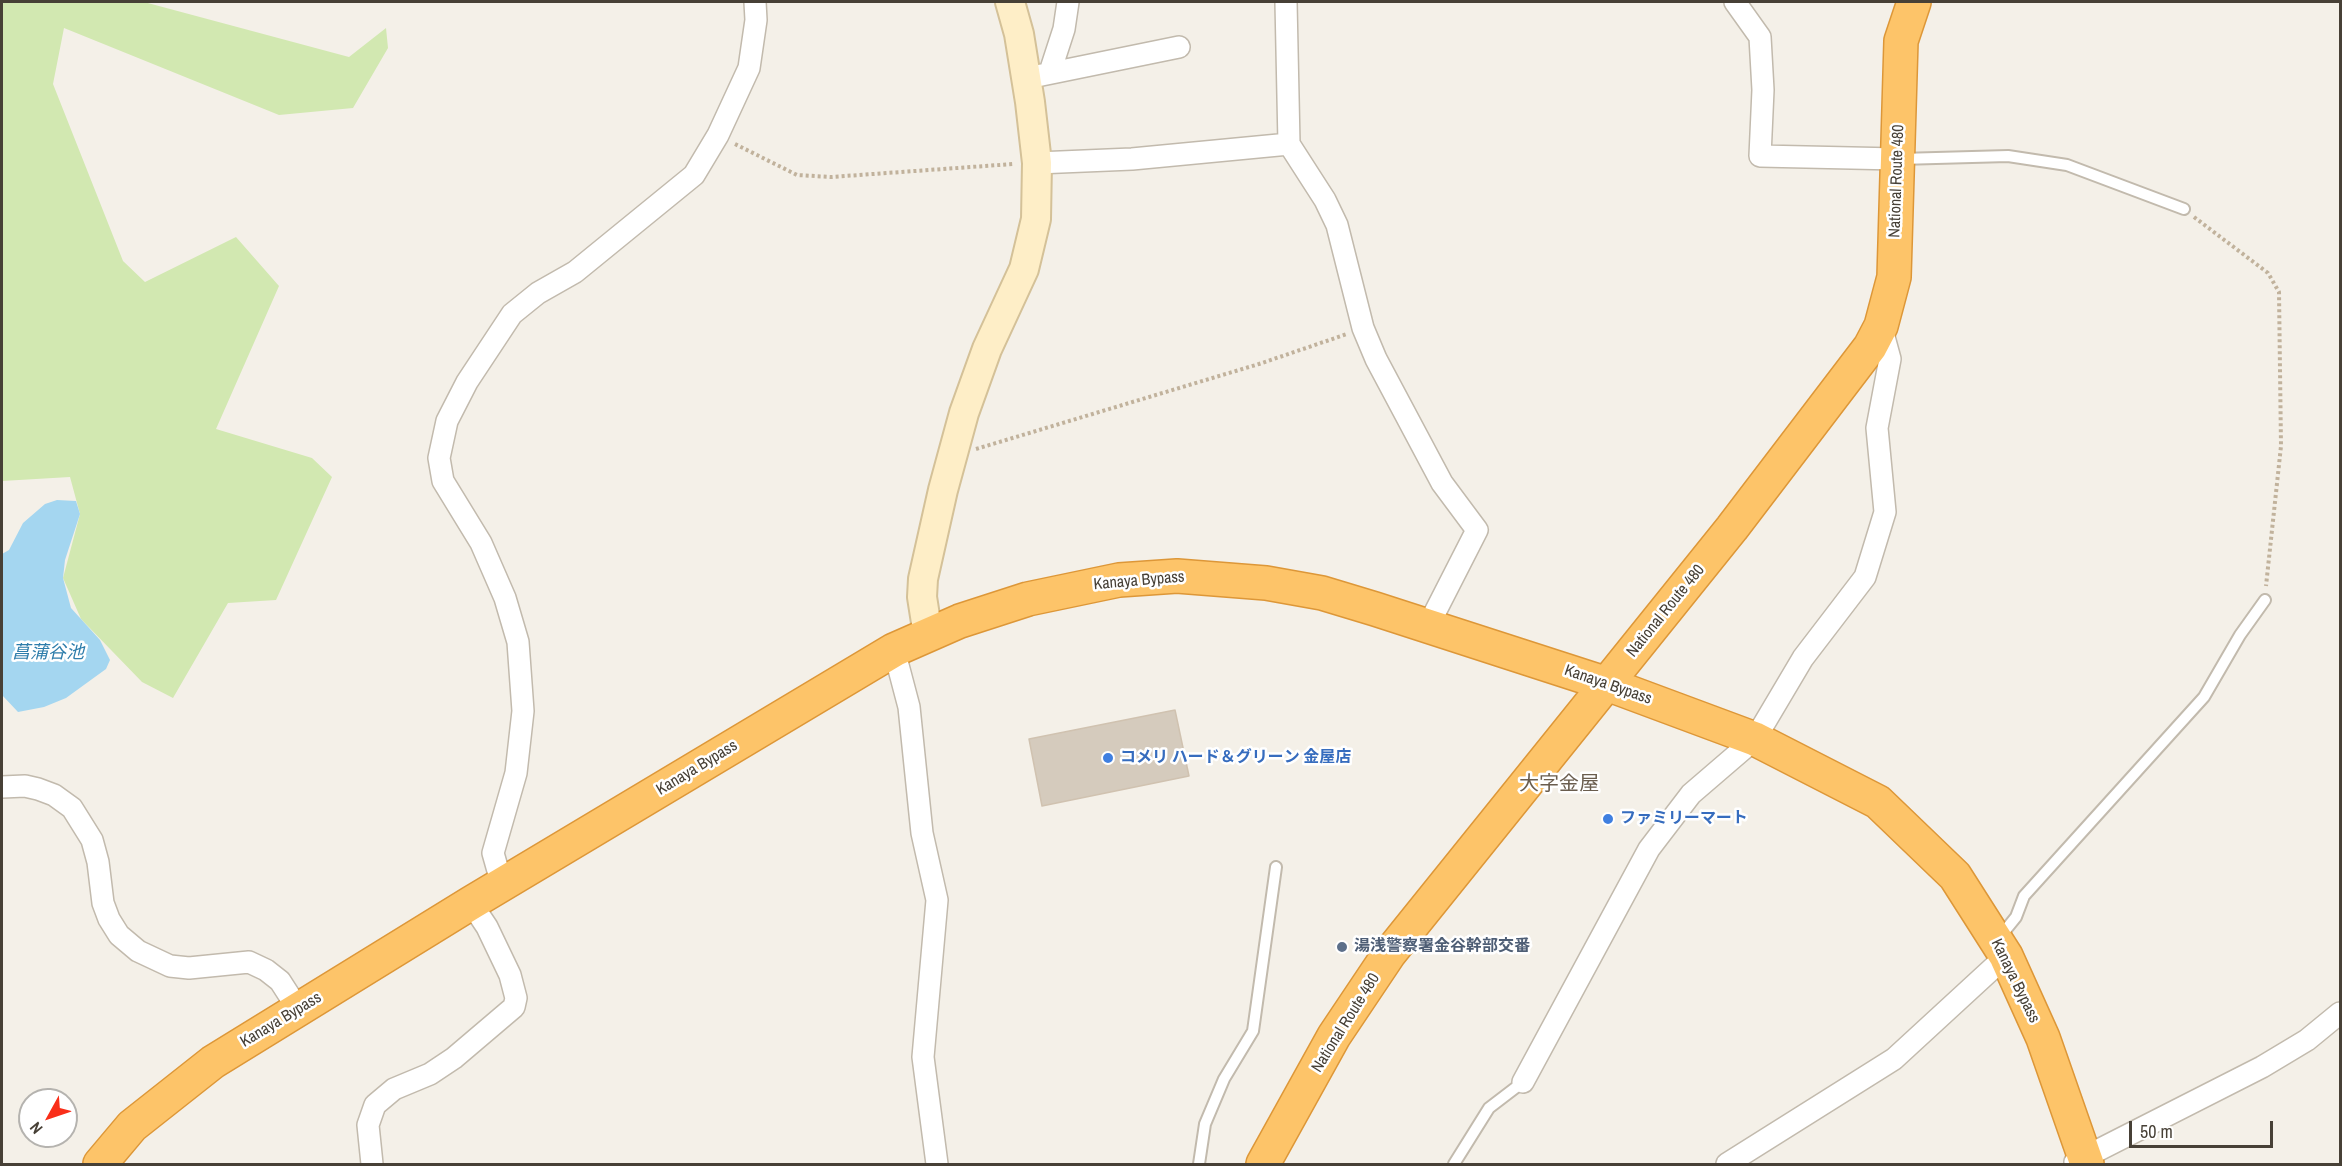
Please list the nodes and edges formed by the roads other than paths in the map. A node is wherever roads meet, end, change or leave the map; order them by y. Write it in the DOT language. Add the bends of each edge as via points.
graph roads {
  1 [pos="754,2"];
  2 [pos="1010,2"];
  3 [pos="1068,2"];
  4 [pos="1286,2"];
  5 [pos="1735,2"];
  6 [pos="1914,2"];
  7 [pos="1179,47"];
  8 [pos="1039,75"];
  9 [pos="1289,144"];
  10 [pos="1897,159"];
  11 [pos="1036,163"];
  12 [pos="2184,210"];
  13 [pos="1881,326"];
  14 [pos="2265,600"];
  15 [pos="1428,626"];
  16 [pos="928,634"];
  17 [pos="894,650"];
  18 [pos="1607,684"];
  19 [pos="1755,739"];
  20 [pos="2,787"];
  21 [pos="1276,867"];
  22 [pos="502,885"];
  23 [pos="471,903"];
  24 [pos="2001,949"];
  25 [pos="298,1009"];
  26 [pos="2340,1013"];
  27 [pos="1523,1082"];
  28 [pos="2080,1162"];
  29 [pos="100,1164"];
  30 [pos="372,1164"];
  31 [pos="937,1164"];
  32 [pos="1199,1164"];
  33 [pos="1263,1164"];
  34 [pos="1454,1164"];
  35 [pos="1727,1164"];
  1 -- 22 [label="street" via="756,20 749,68 718,135 694,175 575,272 538,293 512,314 466,382 447,422 439,458 443,481 481,543 505,598 518,642 522,722 516,773 494,853"];
  2 -- 8 [label="street"];
  3 -- 8 [label="street" via="1064,30"];
  4 -- 9 [label="street"];
  5 -- 10 [label="street" via="1760,37 1760,156"];
  6 -- 10 [label="highway, National Route 480" via="1901,41"];
  7 -- 8 [label="street"];
  8 -- 11 [label="street"];
  9 -- 11 [label="street" via="1132,159"];
  9 -- 15 [label="street" via="1337,225 1363,328 1376,359 1428,458 1477,530"];
  10 -- 12 [label="lane" via="2008,156 2067,165"];
  10 -- 13 [label="highway, National Route 480" via="1894,277"];
  11 -- 16 [label="street" via="1036,219 1026,261 987,349 952,456 923,579"];
  13 -- 18 [label="highway, National Route 480" via="1858,366"];
  13 -- 19 [label="street" via="1890,359 1877,428 1885,512 1864,577 1803,658"];
  14 -- 24 [label="lane" via="2204,697 2024,896"];
  15 -- 16 [label="highway, Kanaya Bypass" via="1322,593 1266,583 1177,576 1119,580 1060,591"];
  15 -- 18 [label="highway, Kanaya Bypass"];
  16 -- 17 [label="highway, Kanaya Bypass"];
  17 -- 22 [label="highway, Kanaya Bypass"];
  17 -- 31 [label="street" via="909,707 922,833 937,900 923,1057"];
  18 -- 19 [label="highway, Kanaya Bypass"];
  18 -- 33 [label="highway, National Route 480" via="1389,954 1334,1036"];
  19 -- 24 [label="highway, Kanaya Bypass" via="1878,802 1955,876"];
  19 -- 27 [label="street" via="1691,794 1649,849"];
  20 -- 25 [label="street" via="38,789 72,808 92,840 109,919 119,935 138,951 170,966 189,968 249,962 280,981"];
  21 -- 32 [label="lane" via="1253,1031 1224,1079 1205,1124"];
  22 -- 23 [label="highway, Kanaya Bypass"];
  23 -- 25 [label="highway, Kanaya Bypass"];
  23 -- 30 [label="street" via="510,975 516,998 514,1007 454,1058 430,1074 394,1089 375,1105 368,1125"];
  24 -- 28 [label="highway, Kanaya Bypass" via="2043,1038"];
  24 -- 35 [label="street" via="1894,1059"];
  25 -- 29 [label="highway, Kanaya Bypass" via="213,1062 132,1126"];
  26 -- 28 [label="street" via="2307,1040 2245,1077"];
  27 -- 34 [label="lane" via="1489,1108"];
}
